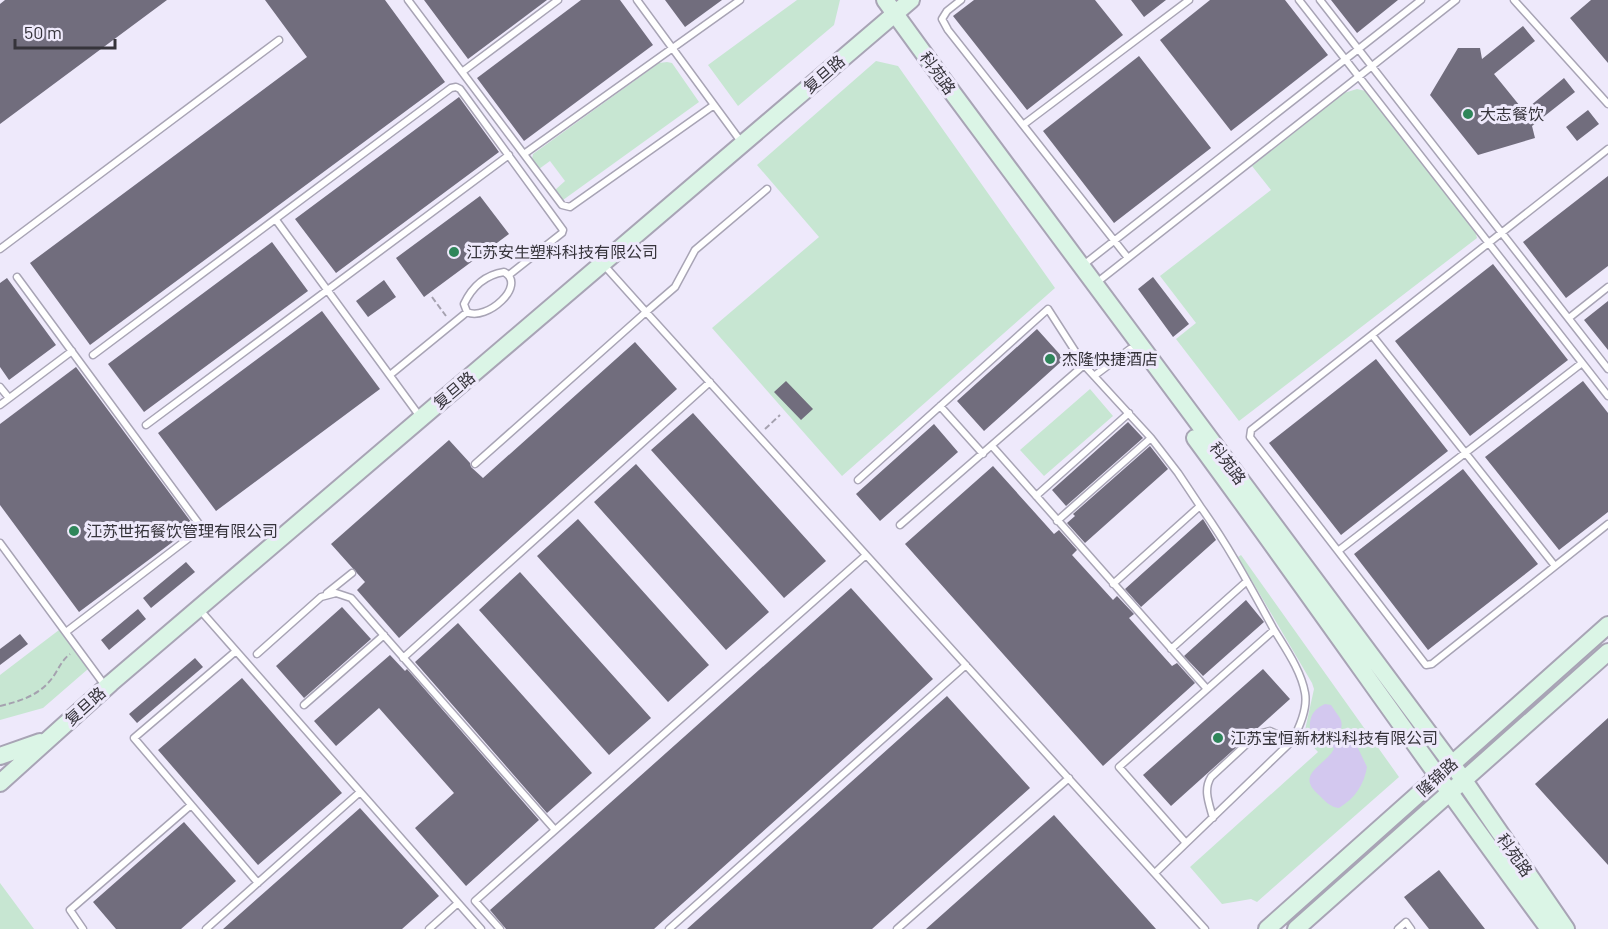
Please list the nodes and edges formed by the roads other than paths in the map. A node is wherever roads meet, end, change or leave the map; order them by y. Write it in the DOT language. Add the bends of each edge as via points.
graph roads {
  1 [pos="408,0"];
  2 [pos="558,0"];
  3 [pos="637,0"];
  4 [pos="740,0"];
  5 [pos="873,0"];
  6 [pos="911,0"];
  7 [pos="961,0"];
  8 [pos="1189,0"];
  9 [pos="1299,0"];
  10 [pos="1320,0"];
  11 [pos="1421,0"];
  12 [pos="1456,0"];
  13 [pos="1514,0"];
  14 [pos="889,11"];
  15 [pos="279,40"];
  16 [pos="672,48"];
  17 [pos="1359,49"];
  18 [pos="1346,59"];
  19 [pos="1372,66"];
  20 [pos="462,72"];
  21 [pos="1359,76"];
  22 [pos="1608,104"];
  23 [pos="714,105"];
  24 [pos="1023,125"];
  25 [pos="742,144"];
  26 [pos="1608,149"];
  27 [pos="524,154"];
  28 [pos="509,155"];
  29 [pos="767,189"];
  30 [pos="276,220"];
  31 [pos="1502,232"];
  32 [pos="1114,241"];
  33 [pos="1489,243"];
  34 [pos="0,249"];
  35 [pos="1128,258"];
  36 [pos="603,263"];
  37 [pos="1081,266"];
  38 [pos="509,275"];
  39 [pos="17,277"];
  40 [pos="1095,284"];
  41 [pos="1608,287"];
  42 [pos="327,290"];
  43 [pos="467,312"];
  44 [pos="646,312"];
  45 [pos="1569,318"];
  46 [pos="1372,335"];
  47 [pos="1130,349"];
  48 [pos="72,351"];
  49 [pos="93,355"];
  50 [pos="1582,363"];
  51 [pos="1084,365"];
  52 [pos="1608,369"];
  53 [pos="390,375"];
  54 [pos="1094,376"];
  55 [pos="710,382"];
  56 [pos="0,387"];
  57 [pos="1608,396"];
  58 [pos="9,398"];
  59 [pos="0,405"];
  60 [pos="940,406"];
  61 [pos="1129,413"];
  62 [pos="421,418"];
  63 [pos="146,425"];
  64 [pos="1150,438"];
  65 [pos="992,446"];
  66 [pos="1466,452"];
  67 [pos="983,454"];
  68 [pos="475,464"];
  69 [pos="858,480"];
  70 [pos="1036,496"];
  71 [pos="1200,506"];
  72 [pos="1057,520"];
  73 [pos="1608,524"];
  74 [pos="900,525"];
  75 [pos="1,546"];
  76 [pos="1338,551"];
  77 [pos="866,555"];
  78 [pos="1556,566"];
  79 [pos="352,573"];
  80 [pos="1247,581"];
  81 [pos="1113,584"];
  82 [pos="321,597"];
  83 [pos="198,608"];
  84 [pos="1608,625"];
  85 [pos="1274,630"];
  86 [pos="66,632"];
  87 [pos="384,635"];
  88 [pos="1171,649"];
  89 [pos="236,651"];
  90 [pos="1608,652"];
  91 [pos="256,654"];
  92 [pos="404,657"];
  93 [pos="966,665"];
  94 [pos="106,687"];
  95 [pos="1207,689"];
  96 [pos="304,705"];
  97 [pos="50,738"];
  98 [pos="1292,741"];
  99 [pos="0,756"];
  100 [pos="1452,764"];
  101 [pos="1437,777"];
  102 [pos="1069,778"];
  103 [pos="1463,779"];
  104 [pos="0,783"];
  105 [pos="360,792"];
  106 [pos="1448,793"];
  107 [pos="191,804"];
  108 [pos="1213,818"];
  109 [pos="555,830"];
  110 [pos="1186,843"];
  111 [pos="1155,873"];
  112 [pos="258,882"];
  113 [pos="458,903"];
  114 [pos="83,929"];
  115 [pos="206,929"];
  116 [pos="429,929"];
  117 [pos="481,929"];
  118 [pos="500,929"];
  119 [pos="669,929"];
  120 [pos="897,929"];
  121 [pos="1205,929"];
  122 [pos="1267,929"];
  123 [pos="1296,929"];
  124 [pos="1398,929"];
  125 [pos="1411,929"];
  126 [pos="1549,929"];
  127 [pos="1566,929"];
  1 -- 20 [label="lane"];
  2 -- 20 [label="lane"];
  3 -- 16 [label="lane"];
  4 -- 16 [label="lane"];
  5 -- 14 [label="street, 科苑路"];
  6 -- 14 [label="street, 复旦路"];
  7 -- 24 [label="lane" via="942,19"];
  8 -- 24 [label="lane"];
  9 -- 18 [label="lane"];
  10 -- 17 [label="lane"];
  11 -- 17 [label="lane"];
  12 -- 19 [label="lane"];
  13 -- 22 [label="lane"];
  14 -- 25 [label="street, 复旦路"];
  14 -- 37 [label="street, 科苑路"];
  14 -- 47 [label="street, 科苑路"];
  15 -- 34 [label="lane"];
  16 -- 23 [label="lane"];
  16 -- 27 [label="lane"];
  17 -- 18 [label="lane"];
  17 -- 19 [label="lane"];
  18 -- 21 [label="lane"];
  18 -- 32 [label="lane"];
  19 -- 21 [label="lane"];
  19 -- 31 [label="lane"];
  20 -- 27 [label="lane"];
  21 -- 33 [label="lane"];
  21 -- 35 [label="lane"];
  23 -- 25 [label="lane"];
  23 -- 27 [label="lane" via="570,207 562,206"];
  24 -- 32 [label="lane"];
  25 -- 36 [label="street, 复旦路"];
  26 -- 31 [label="lane"];
  28 -- 30 [label="lane" via="460,89 451,88"];
  28 -- 38 [label="lane" via="563,230"];
  28 -- 42 [label="lane"];
  29 -- 44 [label="lane" via="695,250 675,287"];
  30 -- 42 [label="lane"];
  30 -- 49 [label="lane"];
  31 -- 33 [label="lane"];
  31 -- 45 [label="lane"];
  32 -- 35 [label="lane"];
  32 -- 37 [label="lane"];
  33 -- 46 [label="lane"];
  33 -- 50 [label="lane"];
  35 -- 40 [label="lane"];
  36 -- 44 [label="lane"];
  36 -- 62 [label="street, 复旦路"];
  37 -- 40 [label="street, 科苑路"];
  38 -- 43 [label="lane" via="504,272 483,280 468,296 464,304"];
  38 -- 43 [label="lane" via="511,288 495,306 481,314"];
  39 -- 48 [label="lane"];
  40 -- 100 [label="street, 科苑路"];
  41 -- 45 [label="lane"];
  42 -- 53 [label="lane"];
  42 -- 63 [label="lane"];
  43 -- 53 [label="lane"];
  44 -- 55 [label="lane"];
  44 -- 68 [label="lane"];
  45 -- 52 [label="lane"];
  46 -- 66 [label="lane"];
  46 -- 76 [label="lane" via="1251,430 1250,437"];
  47 -- 54 [label="lane"];
  47 -- 101 [label="street, 科苑路" via="1296,575"];
  48 -- 58 [label="lane"];
  48 -- 86 [label="lane" via="202,528"];
  50 -- 57 [label="lane"];
  50 -- 66 [label="lane"];
  51 -- 54 [label="lane"];
  51 -- 60 [label="lane" via="1048,309"];
  51 -- 65 [label="lane"];
  53 -- 62 [label="lane"];
  54 -- 61 [label="lane"];
  55 -- 77 [label="lane"];
  55 -- 92 [label="lane"];
  56 -- 58 [label="lane"];
  58 -- 59 [label="lane"];
  60 -- 67 [label="lane"];
  60 -- 69 [label="lane"];
  61 -- 64 [label="lane"];
  61 -- 70 [label="lane"];
  62 -- 83 [label="street, 复旦路"];
  64 -- 71 [label="lane"];
  64 -- 72 [label="lane"];
  65 -- 67 [label="lane"];
  65 -- 70 [label="lane"];
  66 -- 76 [label="lane"];
  66 -- 78 [label="lane"];
  67 -- 74 [label="lane"];
  70 -- 72 [label="lane"];
  71 -- 80 [label="lane"];
  71 -- 81 [label="lane"];
  72 -- 81 [label="lane"];
  73 -- 78 [label="lane"];
  75 -- 86 [label="lane"];
  76 -- 78 [label="lane" via="1426,664 1432,664"];
  77 -- 93 [label="lane"];
  77 -- 109 [label="lane"];
  79 -- 82 [label="lane"];
  80 -- 85 [label="lane"];
  80 -- 88 [label="lane"];
  81 -- 88 [label="lane"];
  82 -- 87 [label="lane" via="336,593 351,598"];
  82 -- 91 [label="lane"];
  83 -- 89 [label="lane"];
  83 -- 94 [label="street, 复旦路"];
  84 -- 100 [label="street, 隆锦路"];
  85 -- 95 [label="lane"];
  85 -- 98 [label="lane" via="1300,675 1306,696"];
  86 -- 94 [label="lane"];
  87 -- 92 [label="lane"];
  87 -- 96 [label="lane"];
  88 -- 95 [label="lane"];
  89 -- 105 [label="lane"];
  89 -- 107 [label="lane" via="134,738"];
  90 -- 103 [label="street, 隆锦路"];
  92 -- 109 [label="lane"];
  93 -- 102 [label="lane"];
  93 -- 119 [label="lane"];
  94 -- 97 [label="street, 复旦路"];
  95 -- 110 [label="lane" via="1119,767"];
  97 -- 99 [label="street"];
  97 -- 104 [label="street, 复旦路"];
  98 -- 108 [label="lane"];
  98 -- 108 [label="lane" via="1270,731 1258,734 1211,777 1206,791"];
  100 -- 101 [label="street, 隆锦路"];
  100 -- 103 [label="street, 科苑路"];
  101 -- 106 [label="street, 科苑路"];
  101 -- 122 [label="street, 隆锦路"];
  102 -- 111 [label="lane"];
  102 -- 120 [label="lane"];
  103 -- 106 [label="street, 隆锦路"];
  103 -- 127 [label="street, 科苑路"];
  105 -- 112 [label="lane"];
  105 -- 113 [label="lane"];
  106 -- 123 [label="street, 隆锦路"];
  106 -- 126 [label="street, 科苑路"];
  107 -- 112 [label="lane"];
  107 -- 114 [label="lane" via="70,910"];
  108 -- 110 [label="lane"];
  109 -- 118 [label="lane" via="475,901"];
  110 -- 111 [label="lane"];
  111 -- 121 [label="lane"];
  112 -- 115 [label="lane"];
  113 -- 116 [label="lane"];
  113 -- 117 [label="lane"];
  124 -- 125 [label="lane" via="1406,922"];
}
